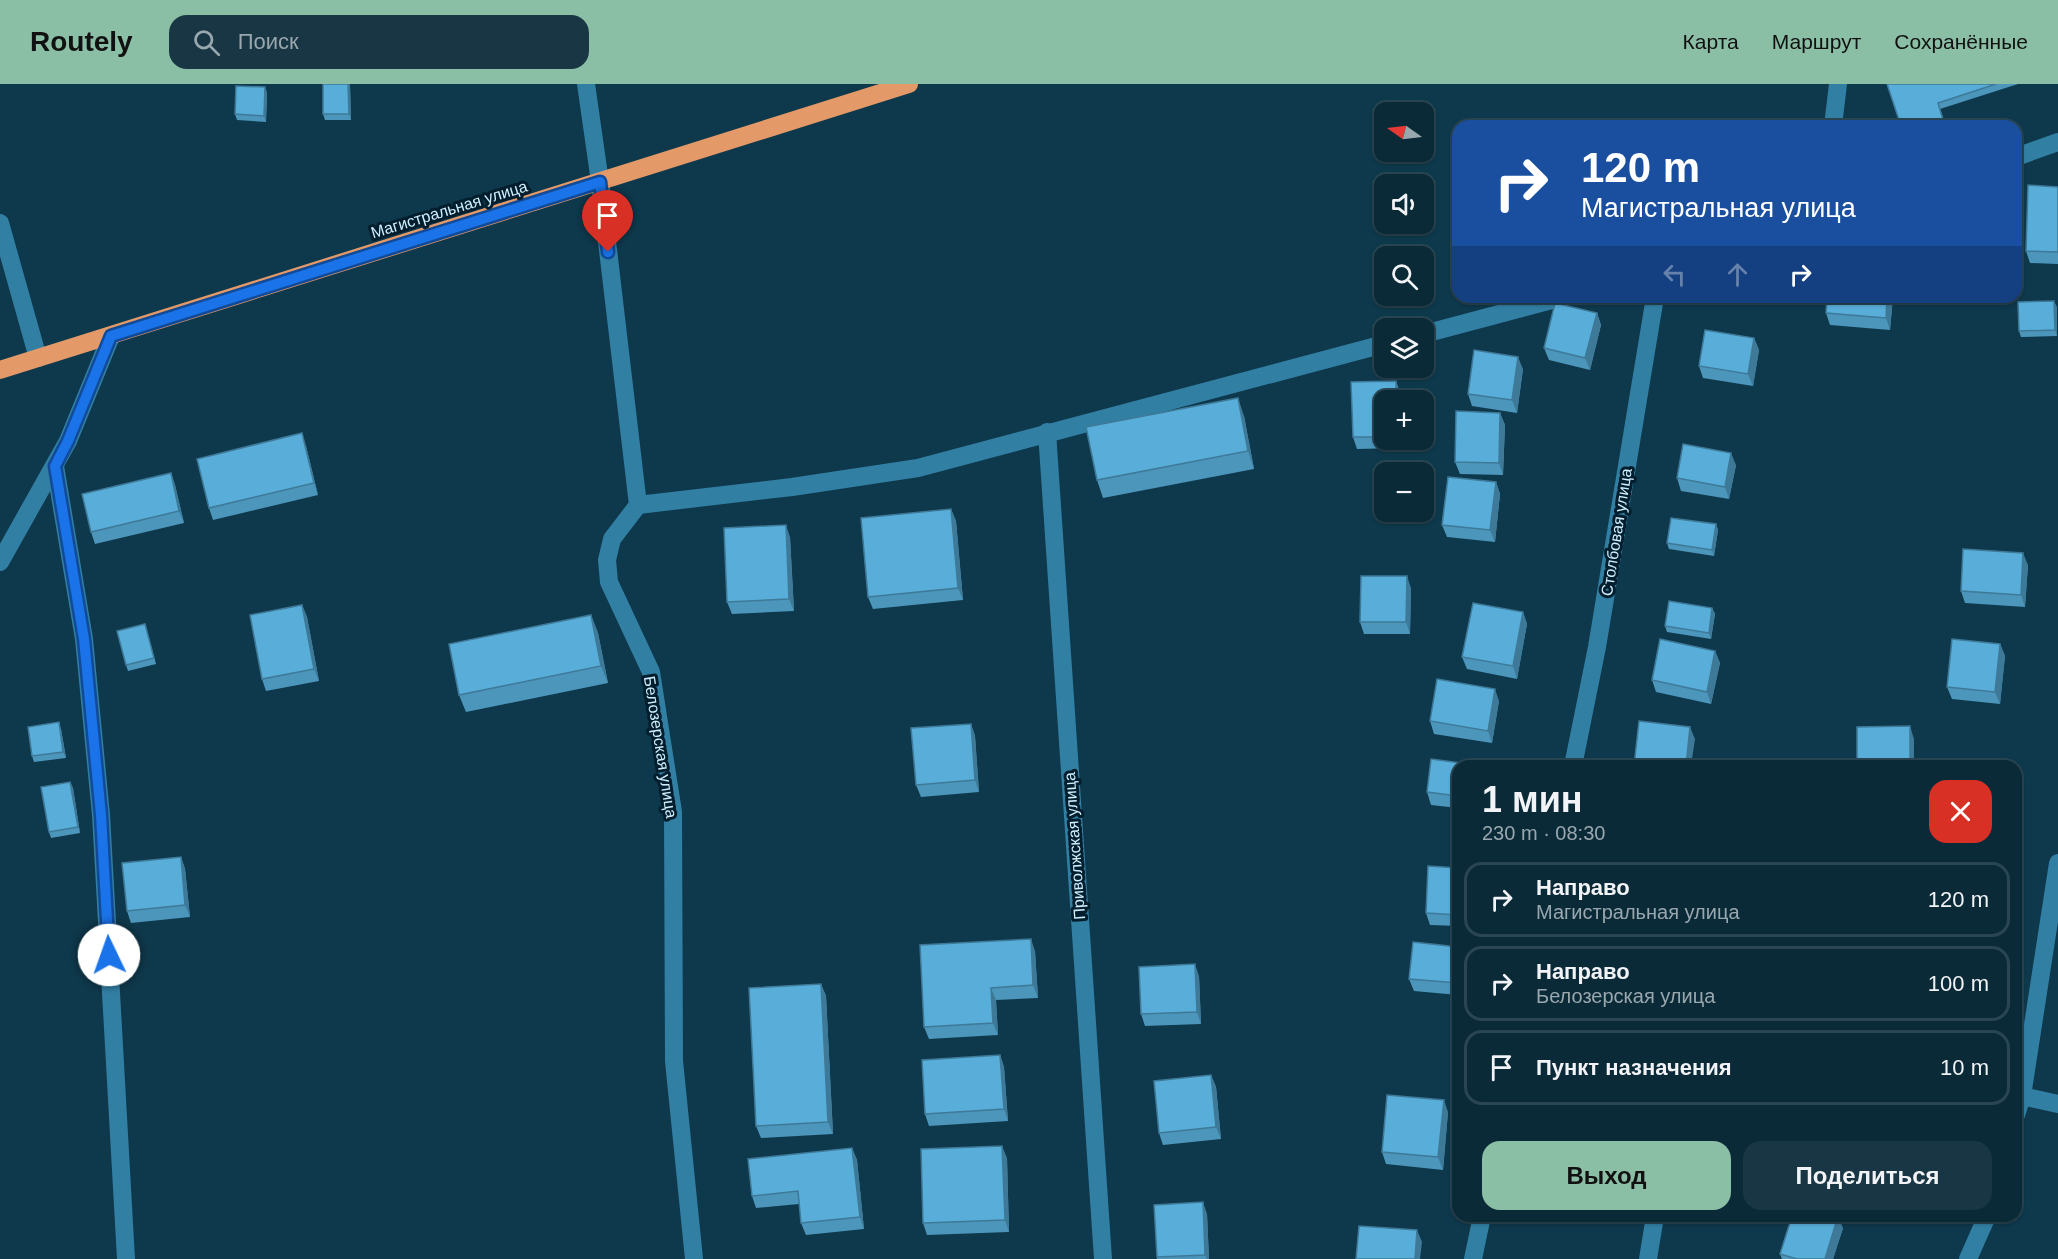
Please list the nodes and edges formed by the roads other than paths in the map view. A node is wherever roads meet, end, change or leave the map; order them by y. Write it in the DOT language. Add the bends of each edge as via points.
graph roads {
  1 [pos="586,84"];
  2 [pos="909,84"];
  3 [pos="1838,84"];
  4 [pos="1834,120"];
  5 [pos="2058,142"];
  6 [pos="2022,154"];
  7 [pos="600,182"];
  8 [pos="0,224"];
  9 [pos="1540,303"];
  10 [pos="1653,303"];
  11 [pos="1434,331"];
  12 [pos="111,336"];
  13 [pos="1374,347"];
  14 [pos="38,358"];
  15 [pos="0,370"];
  16 [pos="1047,432"];
  17 [pos="55,466"];
  18 [pos="638,505"];
  19 [pos="0,562"];
  20 [pos="1574,760"];
  21 [pos="2058,865"];
  22 [pos="2022,1096"];
  23 [pos="2058,1104"];
  24 [pos="1481,1222"];
  25 [pos="1654,1222"];
  26 [pos="1984,1222"];
  27 [pos="126,1259"];
  28 [pos="694,1259"];
  29 [pos="1103,1259"];
  30 [pos="1473,1259"];
  31 [pos="1648,1259"];
  32 [pos="1968,1259"];
  1 -- 7 [label="street"];
  2 -- 7 [label="highway, Магистральная улица"];
  3 -- 4 [label="street"];
  5 -- 6 [label="street"];
  7 -- 12 [label="highway, Магистральная улица"];
  7 -- 18 [label="street"];
  8 -- 14 [label="street"];
  9 -- 11 [label="street"];
  10 -- 20 [label="street, Столбовая улица" via="1597,647"];
  12 -- 14 [label="highway, Магистральная улица"];
  12 -- 17 [label="street"];
  13 -- 16 [label="street"];
  14 -- 15 [label="highway, Магистральная улица"];
  16 -- 18 [label="street" via="918,468"];
  16 -- 29 [label="street, Приволжская улица"];
  17 -- 19 [label="street"];
  17 -- 27 [label="street" via="84,639 99,791"];
  18 -- 28 [label="street, Белозерская улица" via="612,539 607,560 609,582 651,672 673,812 674,1061"];
  21 -- 22 [label="street"];
  22 -- 23 [label="street"];
  24 -- 30 [label="street"];
  25 -- 31 [label="street"];
  26 -- 32 [label="street"];
}
